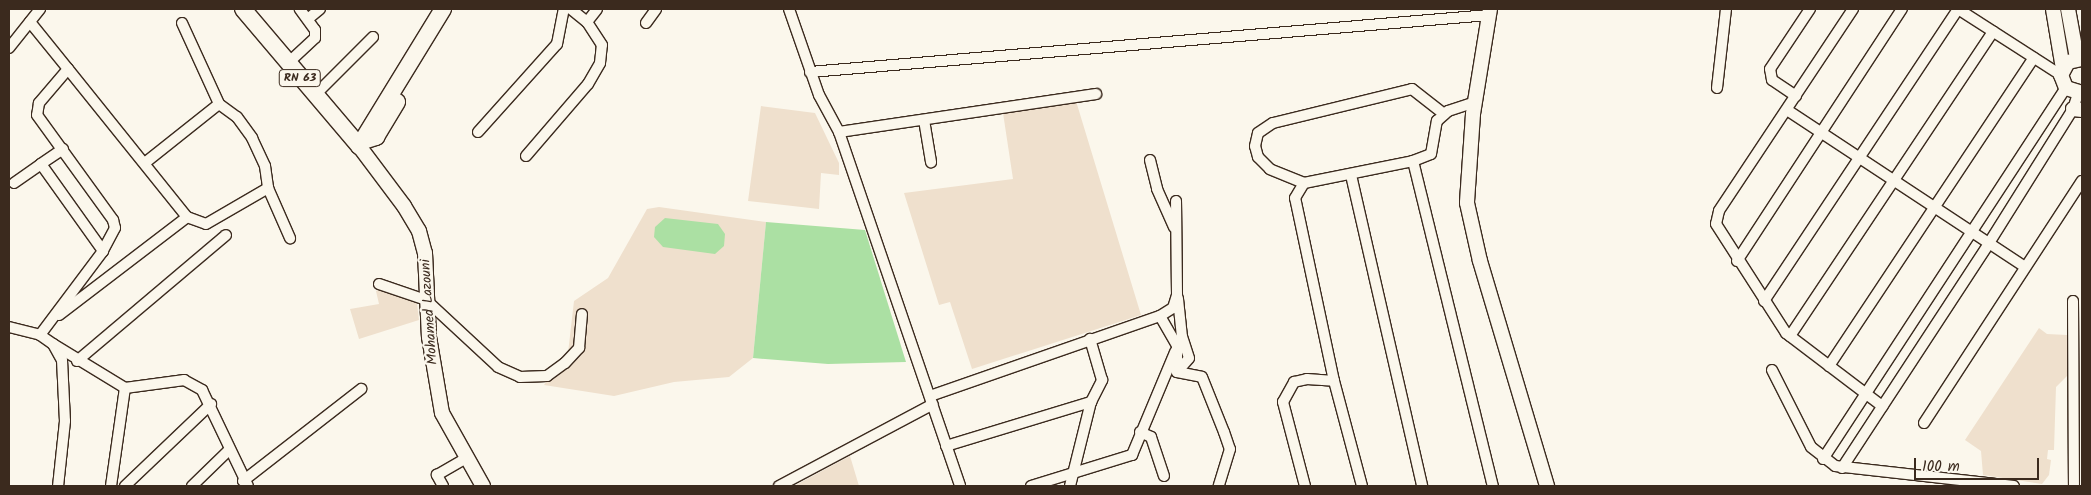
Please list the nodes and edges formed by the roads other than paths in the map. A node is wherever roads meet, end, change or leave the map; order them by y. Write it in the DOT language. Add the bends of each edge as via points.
graph roads {
  1 [pos="40,9"];
  2 [pos="245,9"];
  3 [pos="300,9"];
  4 [pos="320,9"];
  5 [pos="443,9"];
  6 [pos="455,9"];
  7 [pos="564,9"];
  8 [pos="571,9"];
  9 [pos="597,9"];
  10 [pos="656,9"];
  11 [pos="789,9"];
  12 [pos="1726,9"];
  13 [pos="1810,9"];
  14 [pos="1853,9"];
  15 [pos="1902,9"];
  16 [pos="1958,9"];
  17 [pos="2053,9"];
  18 [pos="2068,9"];
  19 [pos="1490,12"];
  20 [pos="308,18"];
  21 [pos="30,22"];
  22 [pos="587,22"];
  23 [pos="182,23"];
  24 [pos="646,23"];
  25 [pos="1993,32"];
  26 [pos="373,37"];
  27 [pos="9,48"];
  28 [pos="2034,58"];
  29 [pos="2080,58"];
  30 [pos="287,64"];
  31 [pos="68,69"];
  32 [pos="810,72"];
  33 [pos="2073,87"];
  34 [pos="1717,88"];
  35 [pos="1096,94"];
  36 [pos="314,95"];
  37 [pos="1796,96"];
  38 [pos="1475,102"];
  39 [pos="219,104"];
  40 [pos="1787,110"];
  41 [pos="2078,110"];
  42 [pos="1444,114"];
  43 [pos="924,120"];
  44 [pos="478,132"];
  45 [pos="839,132"];
  46 [pos="1820,133"];
  47 [pos="361,144"];
  48 [pos="63,149"];
  49 [pos="526,156"];
  50 [pos="1858,158"];
  51 [pos="1150,160"];
  52 [pos="1413,161"];
  53 [pos="146,162"];
  54 [pos="931,162"];
  55 [pos="42,164"];
  56 [pos="1351,175"];
  57 [pos="1893,181"];
  58 [pos="2082,181"];
  59 [pos="14,182"];
  60 [pos="1304,183"];
  61 [pos="268,188"];
  62 [pos="1176,201"];
  63 [pos="1934,208"];
  64 [pos="187,217"];
  65 [pos="1176,231"];
  66 [pos="1970,231"];
  67 [pos="226,235"];
  68 [pos="290,238"];
  69 [pos="1989,243"];
  70 [pos="103,251"];
  71 [pos="1737,261"];
  72 [pos="2026,267"];
  73 [pos="379,284"];
  74 [pos="1177,295"];
  75 [pos="426,300"];
  76 [pos="1764,301"];
  77 [pos="2073,301"];
  78 [pos="582,314"];
  79 [pos="1160,316"];
  80 [pos="46,324"];
  81 [pos="9,327"];
  82 [pos="40,335"];
  83 [pos="1790,336"];
  84 [pos="1090,339"];
  85 [pos="53,344"];
  86 [pos="1177,346"];
  87 [pos="77,361"];
  88 [pos="1829,366"];
  89 [pos="1772,370"];
  90 [pos="1177,372"];
  91 [pos="1334,381"];
  92 [pos="125,388"];
  93 [pos="361,389"];
  94 [pos="1865,393"];
  95 [pos="931,400"];
  96 [pos="1091,402"];
  97 [pos="211,404"];
  98 [pos="1882,406"];
  99 [pos="1924,423"];
  100 [pos="1140,432"];
  101 [pos="946,446"];
  102 [pos="229,450"];
  103 [pos="466,458"];
  104 [pos="1823,459"];
  105 [pos="1842,468"];
  106 [pos="1076,472"];
  107 [pos="1164,476"];
  108 [pos="246,484"];
  109 [pos="58,486"];
  110 [pos="112,486"];
  111 [pos="124,486"];
  112 [pos="192,486"];
  113 [pos="443,486"];
  114 [pos="483,486"];
  115 [pos="779,486"];
  116 [pos="960,486"];
  117 [pos="1031,486"];
  118 [pos="1070,486"];
  119 [pos="1219,486"];
  120 [pos="1306,486"];
  121 [pos="1362,486"];
  122 [pos="1422,486"];
  123 [pos="1493,486"];
  124 [pos="1547,486"];
  125 [pos="2014,486"];
  126 [pos="2074,486"];
  1 -- 21 [label="street"];
  2 -- 30 [label="main road, RN 63"];
  3 -- 20 [label="street"];
  4 -- 20 [label="street"];
  5 -- 47 [label="main road" via="365,132"];
  6 -- 47 [label="main road" via="376,137"];
  7 -- 44 [label="street" via="557,44"];
  8 -- 22 [label="street"];
  9 -- 22 [label="street"];
  10 -- 24 [label="street"];
  11 -- 32 [label="street"];
  12 -- 34 [label="street"];
  13 -- 37 [label="street" via="1770,69 1772,80"];
  14 -- 37 [label="street"];
  15 -- 46 [label="street"];
  16 -- 25 [label="street"];
  16 -- 50 [label="street"];
  17 -- 33 [label="street"];
  18 -- 29 [label="street"];
  19 -- 32 [label="street"];
  19 -- 38 [label="street"];
  20 -- 30 [label="street" via="316,30 316,38"];
  21 -- 27 [label="street"];
  21 -- 31 [label="street"];
  22 -- 49 [label="street" via="602,45 600,63 588,84"];
  23 -- 39 [label="street"];
  25 -- 28 [label="street"];
  25 -- 57 [label="street"];
  26 -- 36 [label="street"];
  28 -- 33 [label="street"];
  28 -- 63 [label="street"];
  29 -- 33 [label="street"];
  30 -- 36 [label="main road, RN 63"];
  31 -- 48 [label="street" via="36,110"];
  31 -- 53 [label="street"];
  32 -- 45 [label="street"];
  33 -- 41 [label="street"];
  33 -- 66 [label="street"];
  35 -- 43 [label="street"];
  36 -- 47 [label="main road, RN 63"];
  37 -- 40 [label="street"];
  38 -- 42 [label="street"];
  38 -- 124 [label="street" via="1468,172 1468,212"];
  39 -- 53 [label="street"];
  39 -- 61 [label="street" via="237,117 252,138 265,166"];
  40 -- 46 [label="street"];
  40 -- 71 [label="street" via="1716,217 1717,230"];
  41 -- 69 [label="street"];
  42 -- 52 [label="street" via="1437,121 1431,154"];
  42 -- 60 [label="street" via="1412,89 1274,122 1258,133 1255,146 1258,157 1270,169"];
  43 -- 45 [label="street"];
  43 -- 54 [label="street"];
  45 -- 95 [label="street"];
  46 -- 50 [label="street"];
  46 -- 71 [label="street"];
  47 -- 75 [label="street, Mohamed Lazouni" via="419,230 425,253"];
  48 -- 55 [label="street"];
  48 -- 70 [label="street" via="113,220 113,236"];
  50 -- 57 [label="street"];
  50 -- 76 [label="street"];
  51 -- 65 [label="street" via="1157,189"];
  52 -- 56 [label="street"];
  52 -- 123 [label="street"];
  53 -- 64 [label="street"];
  55 -- 59 [label="street"];
  55 -- 70 [label="street"];
  56 -- 60 [label="street"];
  56 -- 122 [label="street"];
  57 -- 63 [label="street"];
  57 -- 83 [label="street"];
  58 -- 72 [label="street"];
  60 -- 91 [label="street" via="1295,198"];
  61 -- 64 [label="street" via="206,224"];
  61 -- 68 [label="street"];
  62 -- 65 [label="street"];
  63 -- 66 [label="street"];
  63 -- 88 [label="street"];
  64 -- 80 [label="street"];
  65 -- 74 [label="street"];
  66 -- 69 [label="street"];
  66 -- 94 [label="street"];
  67 -- 87 [label="street"];
  69 -- 72 [label="street"];
  69 -- 98 [label="street"];
  70 -- 80 [label="street"];
  71 -- 76 [label="street"];
  72 -- 99 [label="street"];
  73 -- 75 [label="street"];
  74 -- 79 [label="street" via="1173,308"];
  74 -- 90 [label="street" via="1182,337 1189,358"];
  75 -- 78 [label="street" via="498,367 520,377 546,376 566,363 579,348"];
  75 -- 103 [label="street, Mohamed Lazouni" via="434,380 442,413"];
  76 -- 83 [label="street"];
  77 -- 126 [label="street"];
  79 -- 84 [label="street"];
  79 -- 86 [label="street"];
  80 -- 82 [label="street"];
  81 -- 82 [label="street"];
  82 -- 85 [label="street"];
  83 -- 88 [label="street"];
  84 -- 95 [label="street"];
  84 -- 96 [label="street" via="1102,380"];
  85 -- 87 [label="street"];
  85 -- 109 [label="street" via="62,360 64,379 65,422"];
  86 -- 90 [label="street"];
  86 -- 100 [label="street"];
  87 -- 92 [label="street"];
  88 -- 94 [label="street"];
  89 -- 104 [label="street" via="1807,440"];
  90 -- 119 [label="street" via="1202,377 1224,432 1230,449"];
  91 -- 120 [label="street" via="1294,382 1283,402"];
  91 -- 121 [label="street"];
  92 -- 97 [label="street" via="184,380 202,390"];
  92 -- 110 [label="street"];
  93 -- 108 [label="street"];
  94 -- 98 [label="street"];
  94 -- 104 [label="street"];
  95 -- 101 [label="street"];
  95 -- 115 [label="street"];
  96 -- 101 [label="street"];
  96 -- 106 [label="street"];
  97 -- 102 [label="street"];
  97 -- 111 [label="street"];
  98 -- 105 [label="street"];
  100 -- 106 [label="street" via="1132,455"];
  100 -- 107 [label="street" via="1151,437"];
  101 -- 116 [label="street"];
  102 -- 108 [label="street"];
  102 -- 112 [label="street"];
  103 -- 113 [label="street" via="437,475"];
  103 -- 114 [label="street, Mohamed Lazouni"];
  104 -- 105 [label="street"];
  105 -- 125 [label="street"];
  106 -- 117 [label="street"];
  106 -- 118 [label="street"];
}
